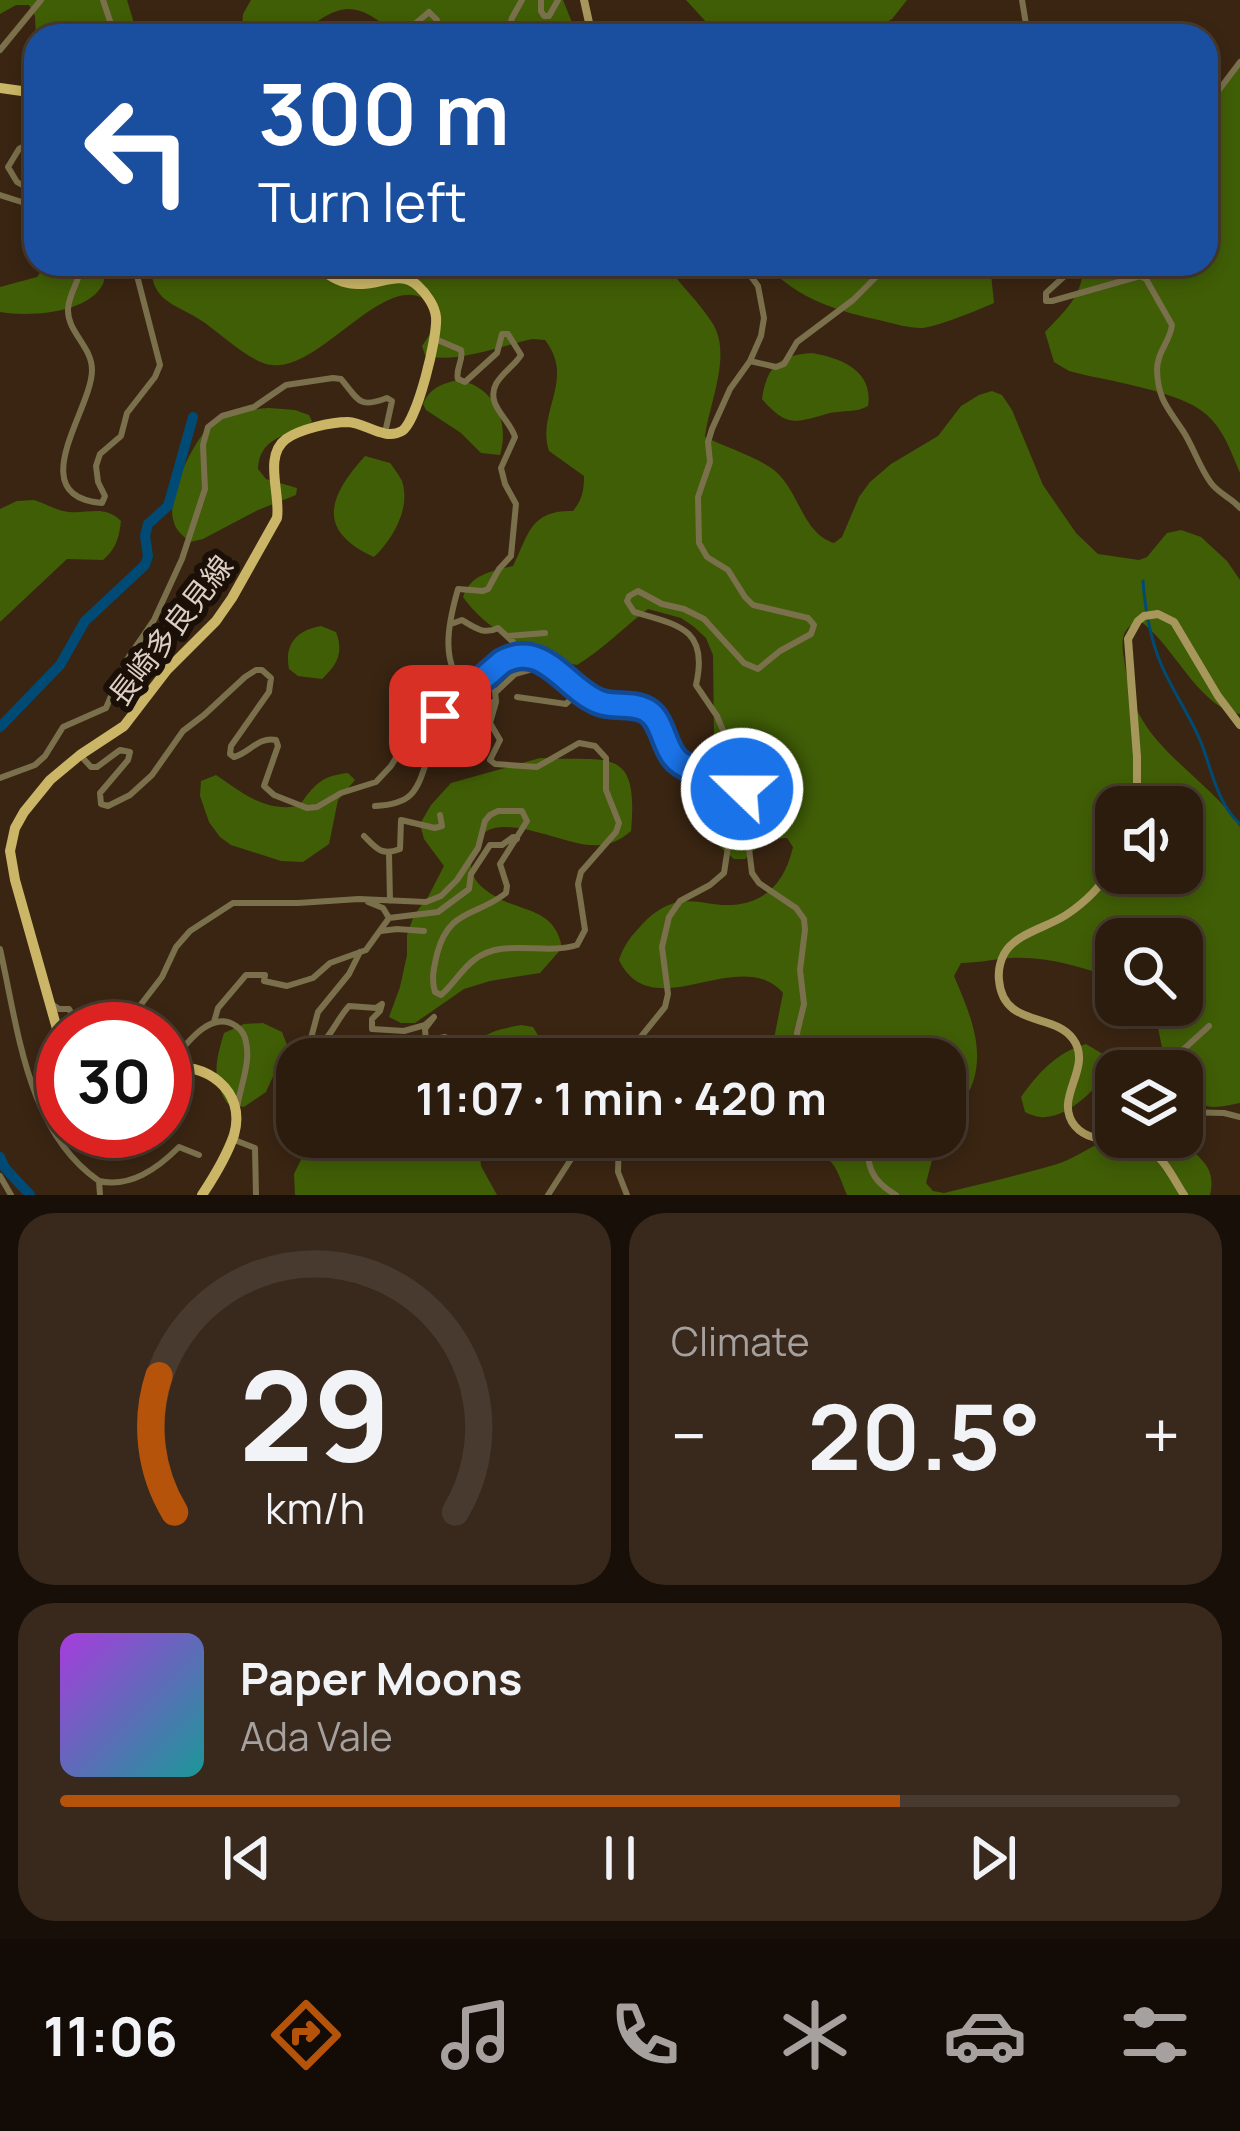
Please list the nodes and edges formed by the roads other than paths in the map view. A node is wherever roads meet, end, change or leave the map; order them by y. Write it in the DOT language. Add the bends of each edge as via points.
graph roads {
  1 [pos="41,0"];
  2 [pos="541,0"];
  3 [pos="558,0"];
  4 [pos="415,24"];
  5 [pos="438,24"];
  6 [pos="0,50"];
  7 [pos="1240,62"];
  8 [pos="1218,91"];
  9 [pos="24,146"];
  10 [pos="24,186"];
  11 [pos="78,276"];
  12 [pos="137,276"];
  13 [pos="331,276"];
  14 [pos="751,276"];
  15 [pos="877,276"];
  16 [pos="1065,276"];
  17 [pos="1140,276"];
  18 [pos="1140,276"];
  19 [pos="433,338"];
  20 [pos="750,361"];
  21 [pos="384,434"];
  22 [pos="1240,508"];
  23 [pos="451,624"];
  24 [pos="545,633"];
  25 [pos="508,636"];
  26 [pos="515,657"];
  27 [pos="541,660"];
  28 [pos="580,690"];
  29 [pos="469,691"];
  30 [pos="495,695"];
  31 [pos="517,698"];
  32 [pos="1240,725"];
  33 [pos="80,755"];
  34 [pos="0,778"];
  35 [pos="1138,786"];
  36 [pos="742,789"];
  37 [pos="375,806"];
  38 [pos="440,815"];
  39 [pos="742,823"];
  40 [pos="364,836"];
  41 [pos="517,839"];
  42 [pos="5,847"];
  43 [pos="389,853"];
  44 [pos="1095,890"];
  45 [pos="358,898"];
  46 [pos="389,901"];
  47 [pos="389,918"];
  48 [pos="424,931"];
  49 [pos="378,932"];
  50 [pos="0,949"];
  51 [pos="360,952"];
  52 [pos="47,1000"];
  53 [pos="50,1002"];
  54 [pos="143,1002"];
  55 [pos="214,1022"];
  56 [pos="1209,1026"];
  57 [pos="445,1037"];
  58 [pos="640,1038"];
  59 [pos="798,1038"];
  60 [pos="192,1039"];
  61 [pos="1183,1050"];
  62 [pos="192,1067"];
  63 [pos="1203,1112"];
  64 [pos="236,1117"];
  65 [pos="1240,1117"];
  66 [pos="232,1139"];
  67 [pos="199,1154"];
  68 [pos="572,1158"];
  69 [pos="619,1158"];
  70 [pos="868,1158"];
  71 [pos="0,1176"];
  72 [pos="99,1181"];
  73 [pos="11,1195"];
  74 [pos="100,1195"];
  75 [pos="202,1195"];
  76 [pos="256,1195"];
  77 [pos="548,1195"];
  78 [pos="628,1195"];
  79 [pos="896,1195"];
  80 [pos="1184,1195"];
  1 -- 6 [label="street"];
  2 -- 3 [label="street" via="544,16"];
  4 -- 5 [label="street" via="429,12"];
  7 -- 8 [label="street"];
  9 -- 10 [label="street" via="8,166"];
  11 -- 12 [label="street" via="68,308 92,377 64,471 75,496 97,503 104,496 100,454 121,436 127,412 160,365"];
  13 -- 19 [label="main road" via="362,286 415,282 436,317"];
  14 -- 20 [label="street" via="764,305"];
  15 -- 20 [label="street" via="797,342 784,364"];
  16 -- 17 [label="street" via="1046,301"];
  18 -- 22 [label="street" via="1172,325 1157,364 1164,406 1210,482"];
  19 -- 21 [label="main road" via="411,421"];
  19 -- 23 [label="street" via="461,350 457,374 465,382 497,353 502,334 521,355 493,393 514,437 501,468 516,504 511,556 488,589 458,589"];
  20 -- 36 [label="street" via="708,442 699,543 754,605 808,618 812,634 758,668 694,613 638,591 628,601 634,612 676,624 697,644 696,685 720,722"];
  21 -- 33 [label="main road, 長崎多良見線" via="352,422 284,441 274,463 277,518 232,598 124,726"];
  21 -- 34 [label="street" via="392,401 358,402 333,378 286,385 214,421 203,445 205,489 182,559 106,708 63,727 35,765"];
  23 -- 25 [label="street" via="462,620"];
  23 -- 29 [label="street" via="452,674"];
  24 -- 25 [label="street"];
  25 -- 26 [label="street"];
  26 -- 27 [label="street"];
  26 -- 29 [label="street"];
  27 -- 28 [label="street"];
  27 -- 30 [label="street"];
  28 -- 31 [label="street" via="566,704"];
  28 -- 36 [label="street" via="595,701 647,710 674,758"];
  29 -- 30 [label="street" via="491,688"];
  29 -- 33 [label="street" via="417,732 376,782 317,807 264,786 276,740 230,754 269,692 271,678 262,670 183,731 152,775 108,806 100,793 130,752 91,767"];
  30 -- 37 [label="street" via="445,755 428,752 405,801"];
  30 -- 41 [label="street" via="490,723 500,740 490,760 537,767 579,743 595,746 606,758 606,790 619,823 580,872 585,930 577,946 494,950 440,995 432,984 444,933 506,893 500,864"];
  32 -- 35 [label="street" via="1174,622 1144,616 1128,639"];
  33 -- 42 [label="main road, 長崎多良見線" via="50,780"];
  36 -- 39 [label="street"];
  38 -- 43 [label="street" via="435,828 401,820 400,848"];
  39 -- 58 [label="street" via="724,873 669,917 662,939 665,1007"];
  39 -- 59 [label="street" via="752,873 796,908 806,930"];
  40 -- 43 [label="street"];
  41 -- 46 [label="street" via="526,814 497,811 446,892 426,902"];
  41 -- 47 [label="street" via="490,845 469,889 438,912"];
  42 -- 52 [label="main road, 長崎多良見線"];
  43 -- 46 [label="street"];
  44 -- 80 [label="street" via="1012,943 1000,964 1000,989 1016,1011 1073,1038 1080,1062 1067,1102 1075,1126 1148,1148"];
  45 -- 46 [label="street"];
  45 -- 47 [label="street"];
  45 -- 54 [label="street" via="233,903 176,947"];
  47 -- 49 [label="street"];
  48 -- 49 [label="street"];
  49 -- 51 [label="street"];
  50 -- 72 [label="street" via="28,1077 62,1148"];
  51 -- 55 [label="street" via="286,986 246,975"];
  51 -- 57 [label="street" via="318,1012 315,1050 349,1006 382,1004 372,1029 404,1031 434,1018 426,1041"];
  52 -- 53 [label="street"];
  55 -- 60 [label="street"];
  55 -- 64 [label="street" via="239,1028 247,1043"];
  56 -- 61 [label="street"];
  62 -- 64 [label="main road" via="228,1092"];
  63 -- 65 [label="street"];
  64 -- 66 [label="main road"];
  66 -- 75 [label="main road"];
  66 -- 76 [label="street" via="255,1148"];
  67 -- 72 [label="street" via="178,1147 147,1173 116,1185"];
  68 -- 77 [label="street"];
  69 -- 78 [label="street"];
  70 -- 79 [label="street" via="872,1174"];
  71 -- 73 [label="street"];
  72 -- 74 [label="street"];
}
